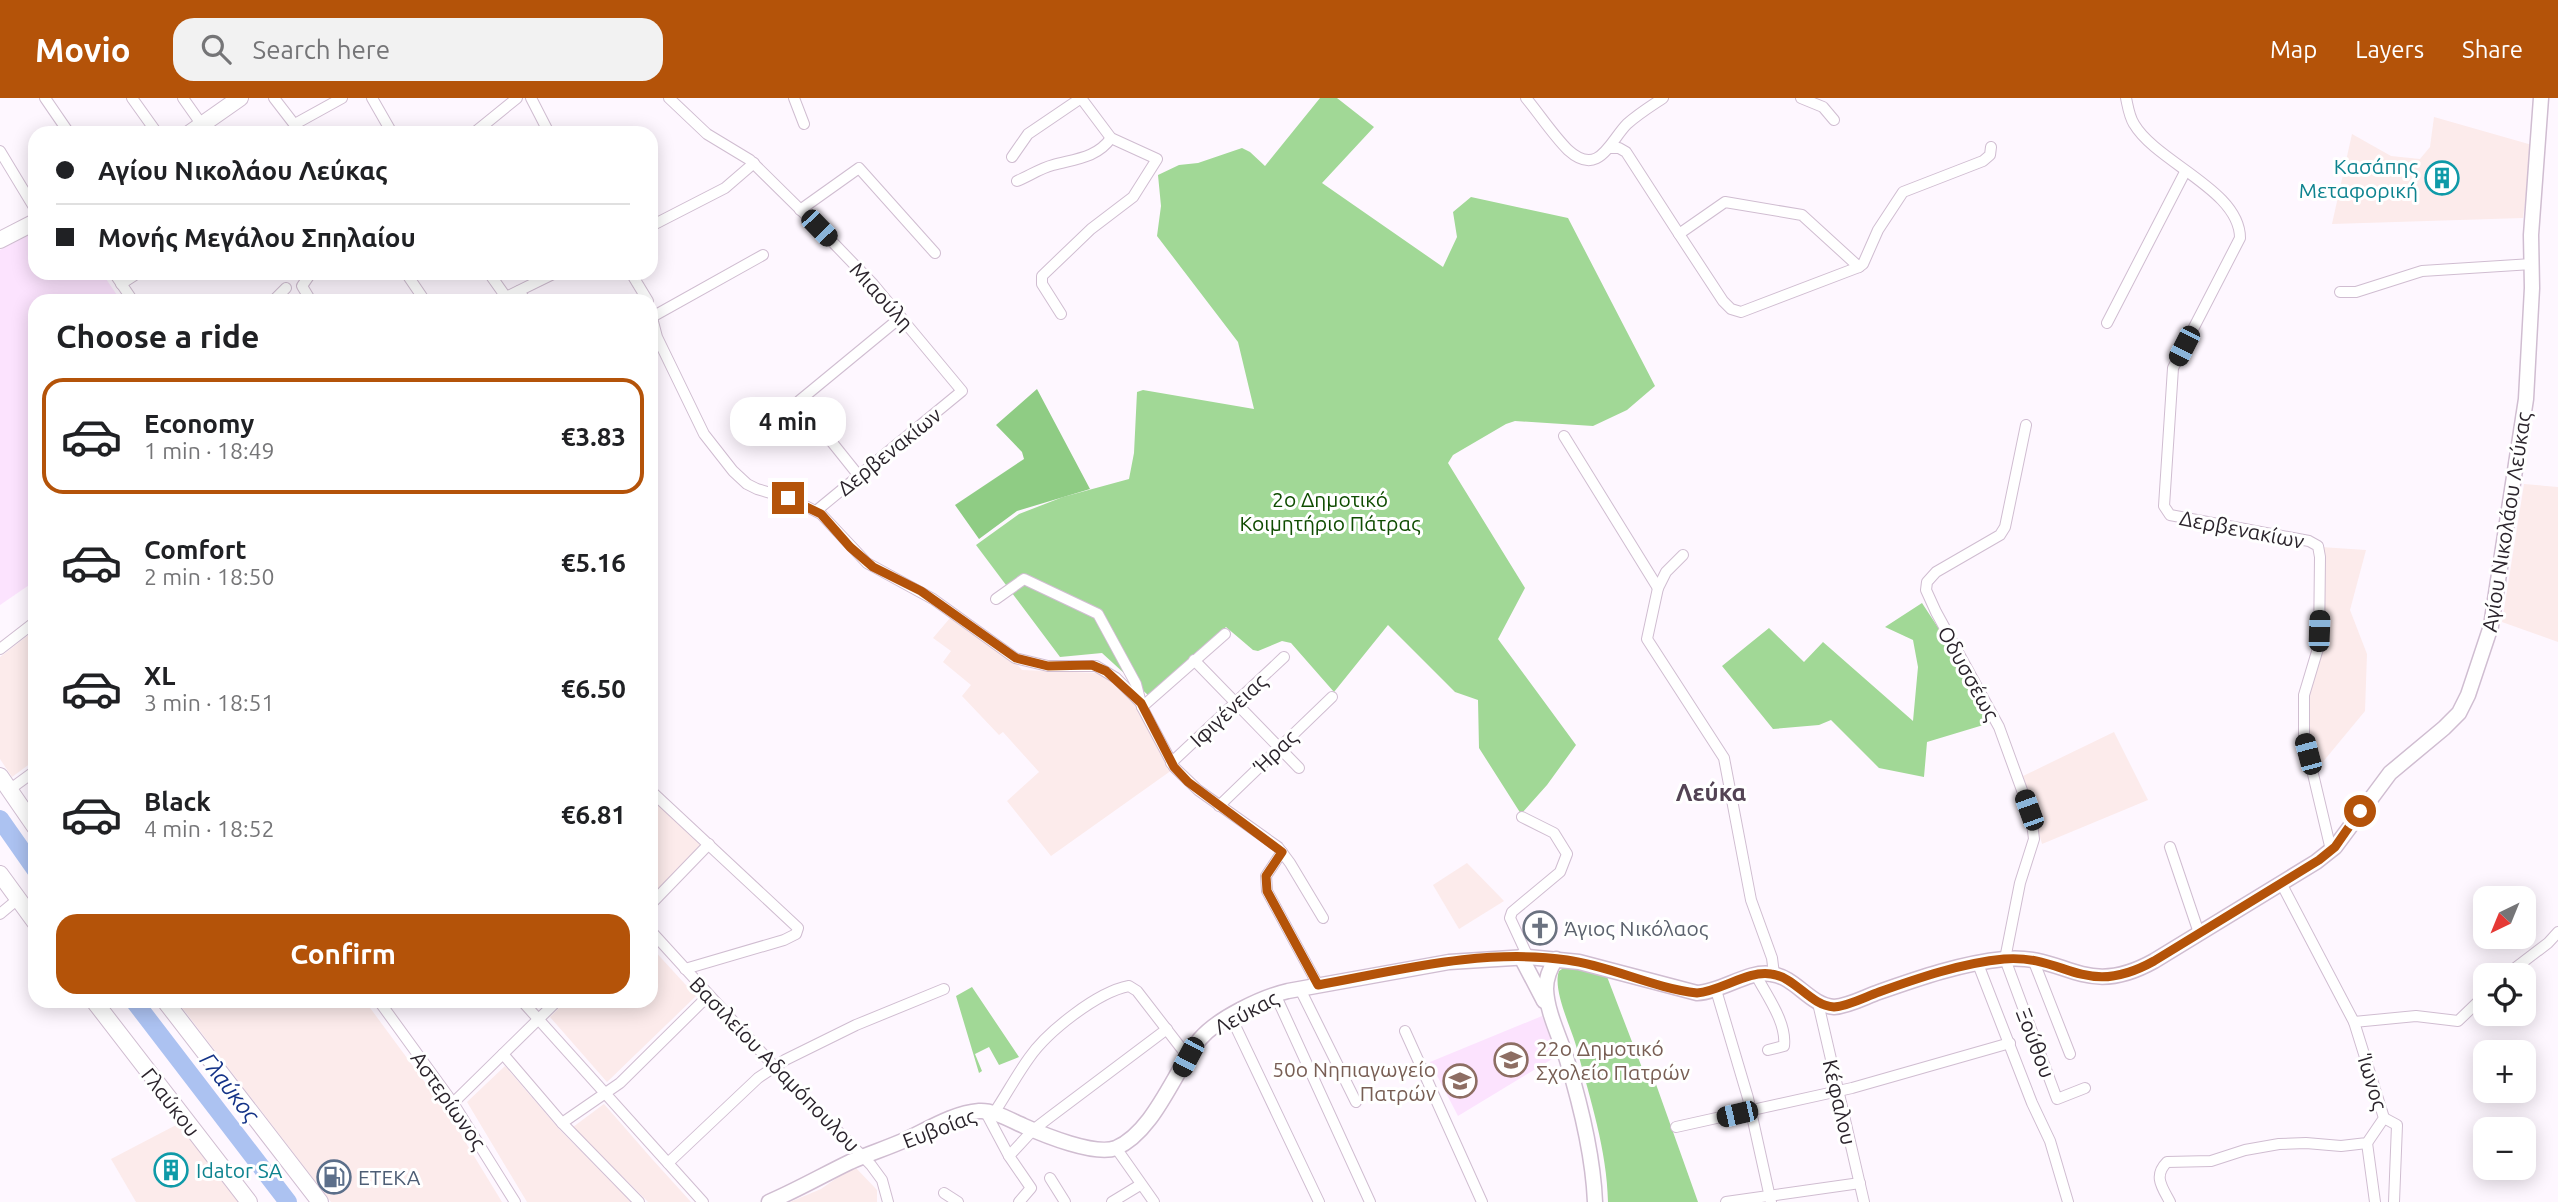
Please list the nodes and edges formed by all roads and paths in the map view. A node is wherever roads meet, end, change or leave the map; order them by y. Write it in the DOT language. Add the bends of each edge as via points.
graph roads {
  1 [pos="45,98"];
  2 [pos="132,98"];
  3 [pos="183,98"];
  4 [pos="240,98"];
  5 [pos="274,98"];
  6 [pos="342,98"];
  7 [pos="372,98"];
  8 [pos="517,98"];
  9 [pos="531,98"];
  10 [pos="668,98"];
  11 [pos="794,98"];
  12 [pos="1081,98"];
  13 [pos="1526,98"];
  14 [pos="1663,98"];
  15 [pos="1801,98"];
  16 [pos="2126,98"];
  17 [pos="2541,98"];
  18 [pos="1834,120"];
  19 [pos="804,124"];
  20 [pos="64,126"];
  21 [pos="152,126"];
  22 [pos="195,126"];
  23 [pos="200,126"];
  24 [pos="296,126"];
  25 [pos="302,126"];
  26 [pos="388,126"];
  27 [pos="483,126"];
  28 [pos="546,126"];
  29 [pos="1111,138"];
  30 [pos="1991,146"];
  31 [pos="1610,148"];
  32 [pos="0,151"];
  33 [pos="1012,157"];
  34 [pos="754,163"];
  35 [pos="2185,172"];
  36 [pos="1017,181"];
  37 [pos="28,197"];
  38 [pos="800,210"];
  39 [pos="658,222"];
  40 [pos="28,226"];
  41 [pos="1679,234"];
  42 [pos="0,240"];
  43 [pos="934,253"];
  44 [pos="763,255"];
  45 [pos="2532,264"];
  46 [pos="1859,267"];
  47 [pos="118,280"];
  48 [pos="127,280"];
  49 [pos="541,280"];
  50 [pos="121,284"];
  51 [pos="286,288"];
  52 [pos="519,291"];
  53 [pos="2340,292"];
  54 [pos="128,294"];
  55 [pos="280,294"];
  56 [pos="513,294"];
  57 [pos="521,294"];
  58 [pos="658,312"];
  59 [pos="1061,314"];
  60 [pos="901,317"];
  61 [pos="2107,323"];
  62 [pos="658,339"];
  63 [pos="962,391"];
  64 [pos="2026,425"];
  65 [pos="1564,436"];
  66 [pos="859,476"];
  67 [pos="816,511"];
  68 [pos="1683,555"];
  69 [pos="1658,588"];
  70 [pos="996,599"];
  71 [pos="28,627"];
  72 [pos="1225,634"];
  73 [pos="0,649"];
  74 [pos="1284,657"];
  75 [pos="1194,660"];
  76 [pos="1332,697"];
  77 [pos="1234,703"];
  78 [pos="1142,705"];
  79 [pos="1278,748"];
  80 [pos="1171,763"];
  81 [pos="1299,768"];
  82 [pos="28,774"];
  83 [pos="5,783"];
  84 [pos="658,797"];
  85 [pos="1219,806"];
  86 [pos="28,817"];
  87 [pos="1522,817"];
  88 [pos="709,844"];
  89 [pos="2170,847"];
  90 [pos="2331,850"];
  91 [pos="1282,852"];
  92 [pos="0,874"];
  93 [pos="2281,883"];
  94 [pos="658,897"];
  95 [pos="18,899"];
  96 [pos="28,913"];
  97 [pos="0,914"];
  98 [pos="1323,918"];
  99 [pos="2558,932"];
  100 [pos="2199,933"];
  101 [pos="658,939"];
  102 [pos="1525,957"];
  103 [pos="1556,958"];
  104 [pos="2005,959"];
  105 [pos="2034,962"];
  106 [pos="2522,963"];
  107 [pos="1979,964"];
  108 [pos="685,969"];
  109 [pos="1774,974"];
  110 [pos="1755,975"];
  111 [pos="1318,985"];
  112 [pos="944,989"];
  113 [pos="1300,989"];
  114 [pos="1716,990"];
  115 [pos="1275,994"];
  116 [pos="709,995"];
  117 [pos="1818,1003"];
  118 [pos="2473,1007"];
  119 [pos="98,1008"];
  120 [pos="170,1008"];
  121 [pos="384,1008"];
  122 [pos="529,1008"];
  123 [pos="550,1008"];
  124 [pos="1549,1008"];
  125 [pos="1231,1017"];
  126 [pos="539,1019"];
  127 [pos="2354,1022"];
  128 [pos="1167,1029"];
  129 [pos="1405,1031"];
  130 [pos="2010,1043"];
  131 [pos="1768,1050"];
  132 [pos="503,1054"];
  133 [pos="2070,1054"];
  134 [pos="1188,1057"];
  135 [pos="774,1066"];
  136 [pos="2085,1088"];
  137 [pos="1838,1092"];
  138 [pos="606,1093"];
  139 [pos="1356,1102"];
  140 [pos="453,1103"];
  141 [pos="1751,1111"];
  142 [pos="990,1112"];
  143 [pos="2384,1118"];
  144 [pos="562,1123"];
  145 [pos="1676,1127"];
  146 [pos="1033,1130"];
  147 [pos="2367,1143"];
  148 [pos="1115,1148"];
  149 [pos="1009,1156"];
  150 [pos="863,1157"];
  151 [pos="668,1163"];
  152 [pos="1050,1178"];
  153 [pos="1860,1182"];
  154 [pos="1140,1185"];
  155 [pos="944,1193"];
  156 [pos="1770,1199"];
  157 [pos="249,1202"];
  158 [pos="320,1202"];
  159 [pos="515,1202"];
  160 [pos="639,1202"];
  161 [pos="703,1202"];
  162 [pos="769,1202"];
  163 [pos="888,1202"];
  164 [pos="958,1202"];
  165 [pos="1019,1202"];
  166 [pos="1065,1202"];
  167 [pos="1112,1202"];
  168 [pos="1154,1202"];
  169 [pos="1320,1202"];
  170 [pos="1370,1202"];
  171 [pos="1482,1202"];
  172 [pos="1595,1202"];
  173 [pos="1726,1202"];
  174 [pos="1864,1202"];
  175 [pos="2068,1202"];
  176 [pos="2170,1202"];
  177 [pos="2375,1202"];
  178 [pos="2393,1202"];
  1 -- 20 [label="street"];
  2 -- 21 [label="street"];
  3 -- 22 [label="street"];
  4 -- 23 [label="main road"];
  5 -- 24 [label="street"];
  6 -- 25 [label="street"];
  7 -- 26 [label="street"];
  8 -- 27 [label="street"];
  9 -- 28 [label="street"];
  10 -- 34 [label="street, Μιαούλη" via="707,134"];
  11 -- 19 [label="street"];
  12 -- 29 [label="street"];
  12 -- 33 [label="street" via="1028,134"];
  13 -- 31 [label="street" via="1578,157 1589,160"];
  14 -- 31 [label="street" via="1627,124"];
  15 -- 18 [label="street" via="1823,107"];
  16 -- 35 [label="street, Δερβενακίων" via="2138,130"];
  17 -- 45 [label="main road, Αγίου Νικολάου Λεύκας"];
  29 -- 36 [label="street" via="1104,149"];
  29 -- 59 [label="street" via="1157,159 1133,197 1042,276 1042,284"];
  30 -- 46 [label="street" via="1983,161 1903,192"];
  31 -- 41 [label="street" via="1626,152"];
  32 -- 37 [label="street"];
  34 -- 38 [label="street, Μιαούλη"];
  34 -- 39 [label="street" via="725,188"];
  35 -- 61 [label="street"];
  35 -- 90 [label="street, Δερβενακίων" via="2224,203 2240,228 2240,238 2173,368 2164,506 2170,515 2318,545 2319,645 2302,719"];
  38 -- 43 [label="street" via="859,168"];
  38 -- 60 [label="street, Μιαούλη"];
  40 -- 42 [label="main road"];
  41 -- 46 [label="street" via="1724,202 1802,215"];
  41 -- 46 [label="street" via="1723,301 1741,312"];
  44 -- 58 [label="street"];
  45 -- 53 [label="street" via="2422,271 2356,292"];
  45 -- 90 [label="main road, Αγίου Νικολάου Λεύκας" via="2523,428 2494,619 2472,685 2454,720 2390,773"];
  47 -- 50 [label="street"];
  48 -- 50 [label="street"];
  49 -- 52 [label="street"];
  50 -- 54 [label="street"];
  51 -- 55 [label="street"];
  52 -- 56 [label="street"];
  52 -- 57 [label="street"];
  60 -- 63 [label="street, Μιαούλη"];
  60 -- 66 [label="street" via="799,401"];
  62 -- 67 [label="street" via="700,426 733,471 754,488"];
  63 -- 66 [label="street, Δερβενακίων"];
  64 -- 104 [label="street, Οδυσσέως" via="2006,527 1936,572 1926,590 1999,727 2031,815 2034,839"];
  65 -- 69 [label="street"];
  66 -- 67 [label="street, Δερβενακίων"];
  67 -- 78 [label="street" via="867,563 927,595 1012,656 1036,664 1096,666 1116,678"];
  68 -- 69 [label="street"];
  69 -- 109 [label="street" via="1647,639 1724,758 1751,900"];
  70 -- 78 [label="street" via="1024,579 1098,614 1136,684"];
  71 -- 73 [label="street"];
  72 -- 75 [label="street"];
  74 -- 77 [label="street, Ιφιγένειας"];
  75 -- 77 [label="street"];
  75 -- 78 [label="street"];
  76 -- 79 [label="street, Ήρας"];
  77 -- 79 [label="street"];
  77 -- 80 [label="street, Ιφιγένειας"];
  78 -- 80 [label="street"];
  79 -- 81 [label="street"];
  79 -- 85 [label="street, Ήρας"];
  80 -- 85 [label="street"];
  82 -- 83 [label="street"];
  83 -- 86 [label="main road"];
  84 -- 88 [label="street"];
  85 -- 91 [label="street"];
  87 -- 102 [label="street" via="1554,833 1567,854 1560,872 1512,912 1510,918"];
  88 -- 94 [label="street"];
  88 -- 108 [label="street" via="798,931 785,940"];
  89 -- 100 [label="street"];
  90 -- 93 [label="main road, Αγίου Νικολάου Λεύκας"];
  91 -- 98 [label="street"];
  91 -- 111 [label="street" via="1266,876 1267,891"];
  92 -- 95 [label="main road"];
  93 -- 100 [label="main road, Αγίου Νικολάου Λεύκας"];
  93 -- 127 [label="street, Ίωνος"];
  95 -- 96 [label="main road"];
  95 -- 97 [label="street"];
  99 -- 106 [label="street"];
  100 -- 105 [label="main road, Αγίου Νικολάου Λεύκας" via="2134,972 2113,977 2092,977"];
  101 -- 108 [label="street, Βασιλείου Αδαμόπουλου"];
  102 -- 103 [label="main road, Λεύκας"];
  102 -- 111 [label="main road, Λεύκας" via="1450,962"];
  102 -- 124 [label="main road"];
  103 -- 114 [label="main road" via="1682,990"];
  103 -- 124 [label="main road" via="1547,980"];
  104 -- 105 [label="main road, Αγίου Νικολάου Λεύκας"];
  104 -- 107 [label="main road, Αγίου Νικολάου Λεύκας"];
  104 -- 136 [label="street, Ξούθου" via="2057,1099"];
  105 -- 133 [label="street"];
  107 -- 117 [label="main road, Αγίου Νικολάου Λεύκας" via="1839,1007"];
  107 -- 130 [label="street"];
  108 -- 116 [label="street, Βασιλείου Αδαμόπουλου"];
  109 -- 110 [label="main road"];
  109 -- 117 [label="main road"];
  110 -- 114 [label="main road"];
  110 -- 131 [label="street" via="1785,1039 1784,1046"];
  111 -- 113 [label="main road, Λεύκας"];
  112 -- 135 [label="street"];
  113 -- 115 [label="main road, Λεύκας"];
  113 -- 139 [label="street"];
  114 -- 141 [label="street"];
  115 -- 125 [label="main road, Λεύκας"];
  115 -- 170 [label="street"];
  116 -- 135 [label="street, Βασιλείου Αδαμόπουλου"];
  116 -- 138 [label="street"];
  117 -- 137 [label="street, Κέφαλου"];
  118 -- 127 [label="street" via="2458,1021 2416,1016"];
  119 -- 157 [label="main road, Γλαύκου"];
  120 -- 158 [label="main road"];
  121 -- 140 [label="street, Αστερίωνος"];
  122 -- 126 [label="street"];
  123 -- 126 [label="street"];
  124 -- 172 [label="main road" via="1582,1117"];
  125 -- 134 [label="main road, Λεύκας" via="1204,1035"];
  125 -- 169 [label="street"];
  126 -- 132 [label="street"];
  126 -- 138 [label="street"];
  127 -- 143 [label="street, Ίωνος"];
  128 -- 134 [label="street"];
  128 -- 142 [label="street" via="1137,991 1129,986 1110,993 1038,1046"];
  128 -- 146 [label="street"];
  129 -- 171 [label="street"];
  130 -- 137 [label="street"];
  130 -- 175 [label="street"];
  132 -- 140 [label="street"];
  132 -- 144 [label="street"];
  134 -- 148 [label="main road, Λεύκας" via="1149,1118"];
  135 -- 150 [label="street, Βασιλείου Αδαμόπουλου"];
  135 -- 151 [label="street"];
  137 -- 141 [label="street"];
  137 -- 153 [label="street, Κέφαλου"];
  138 -- 144 [label="street"];
  138 -- 151 [label="street"];
  140 -- 159 [label="street, Αστερίωνος"];
  141 -- 145 [label="street"];
  141 -- 156 [label="street"];
  142 -- 146 [label="main road, Ευβοίας"];
  142 -- 149 [label="street"];
  142 -- 150 [label="main road, Ευβοίας" via="959,1116"];
  143 -- 147 [label="street, Ίωνος"];
  143 -- 178 [label="street" via="2397,1125"];
  144 -- 160 [label="street"];
  146 -- 148 [label="main road, Ευβοίας" via="1084,1146"];
  146 -- 149 [label="street"];
  147 -- 176 [label="street, Ίωνος" via="2292,1143 2211,1161 2167,1162 2160,1171 2160,1185"];
  147 -- 177 [label="street"];
  148 -- 154 [label="street"];
  149 -- 165 [label="street" via="1031,1188"];
  150 -- 162 [label="main road, Ευβοίας"];
  150 -- 163 [label="street, Βασιλείου Αδαμόπουλου" via="882,1181"];
  151 -- 161 [label="street"];
  152 -- 166 [label="street"];
  153 -- 156 [label="street"];
  153 -- 174 [label="street, Κέφαλου"];
  154 -- 167 [label="street"];
  154 -- 168 [label="street"];
  155 -- 164 [label="street"];
  156 -- 173 [label="street"];
}
